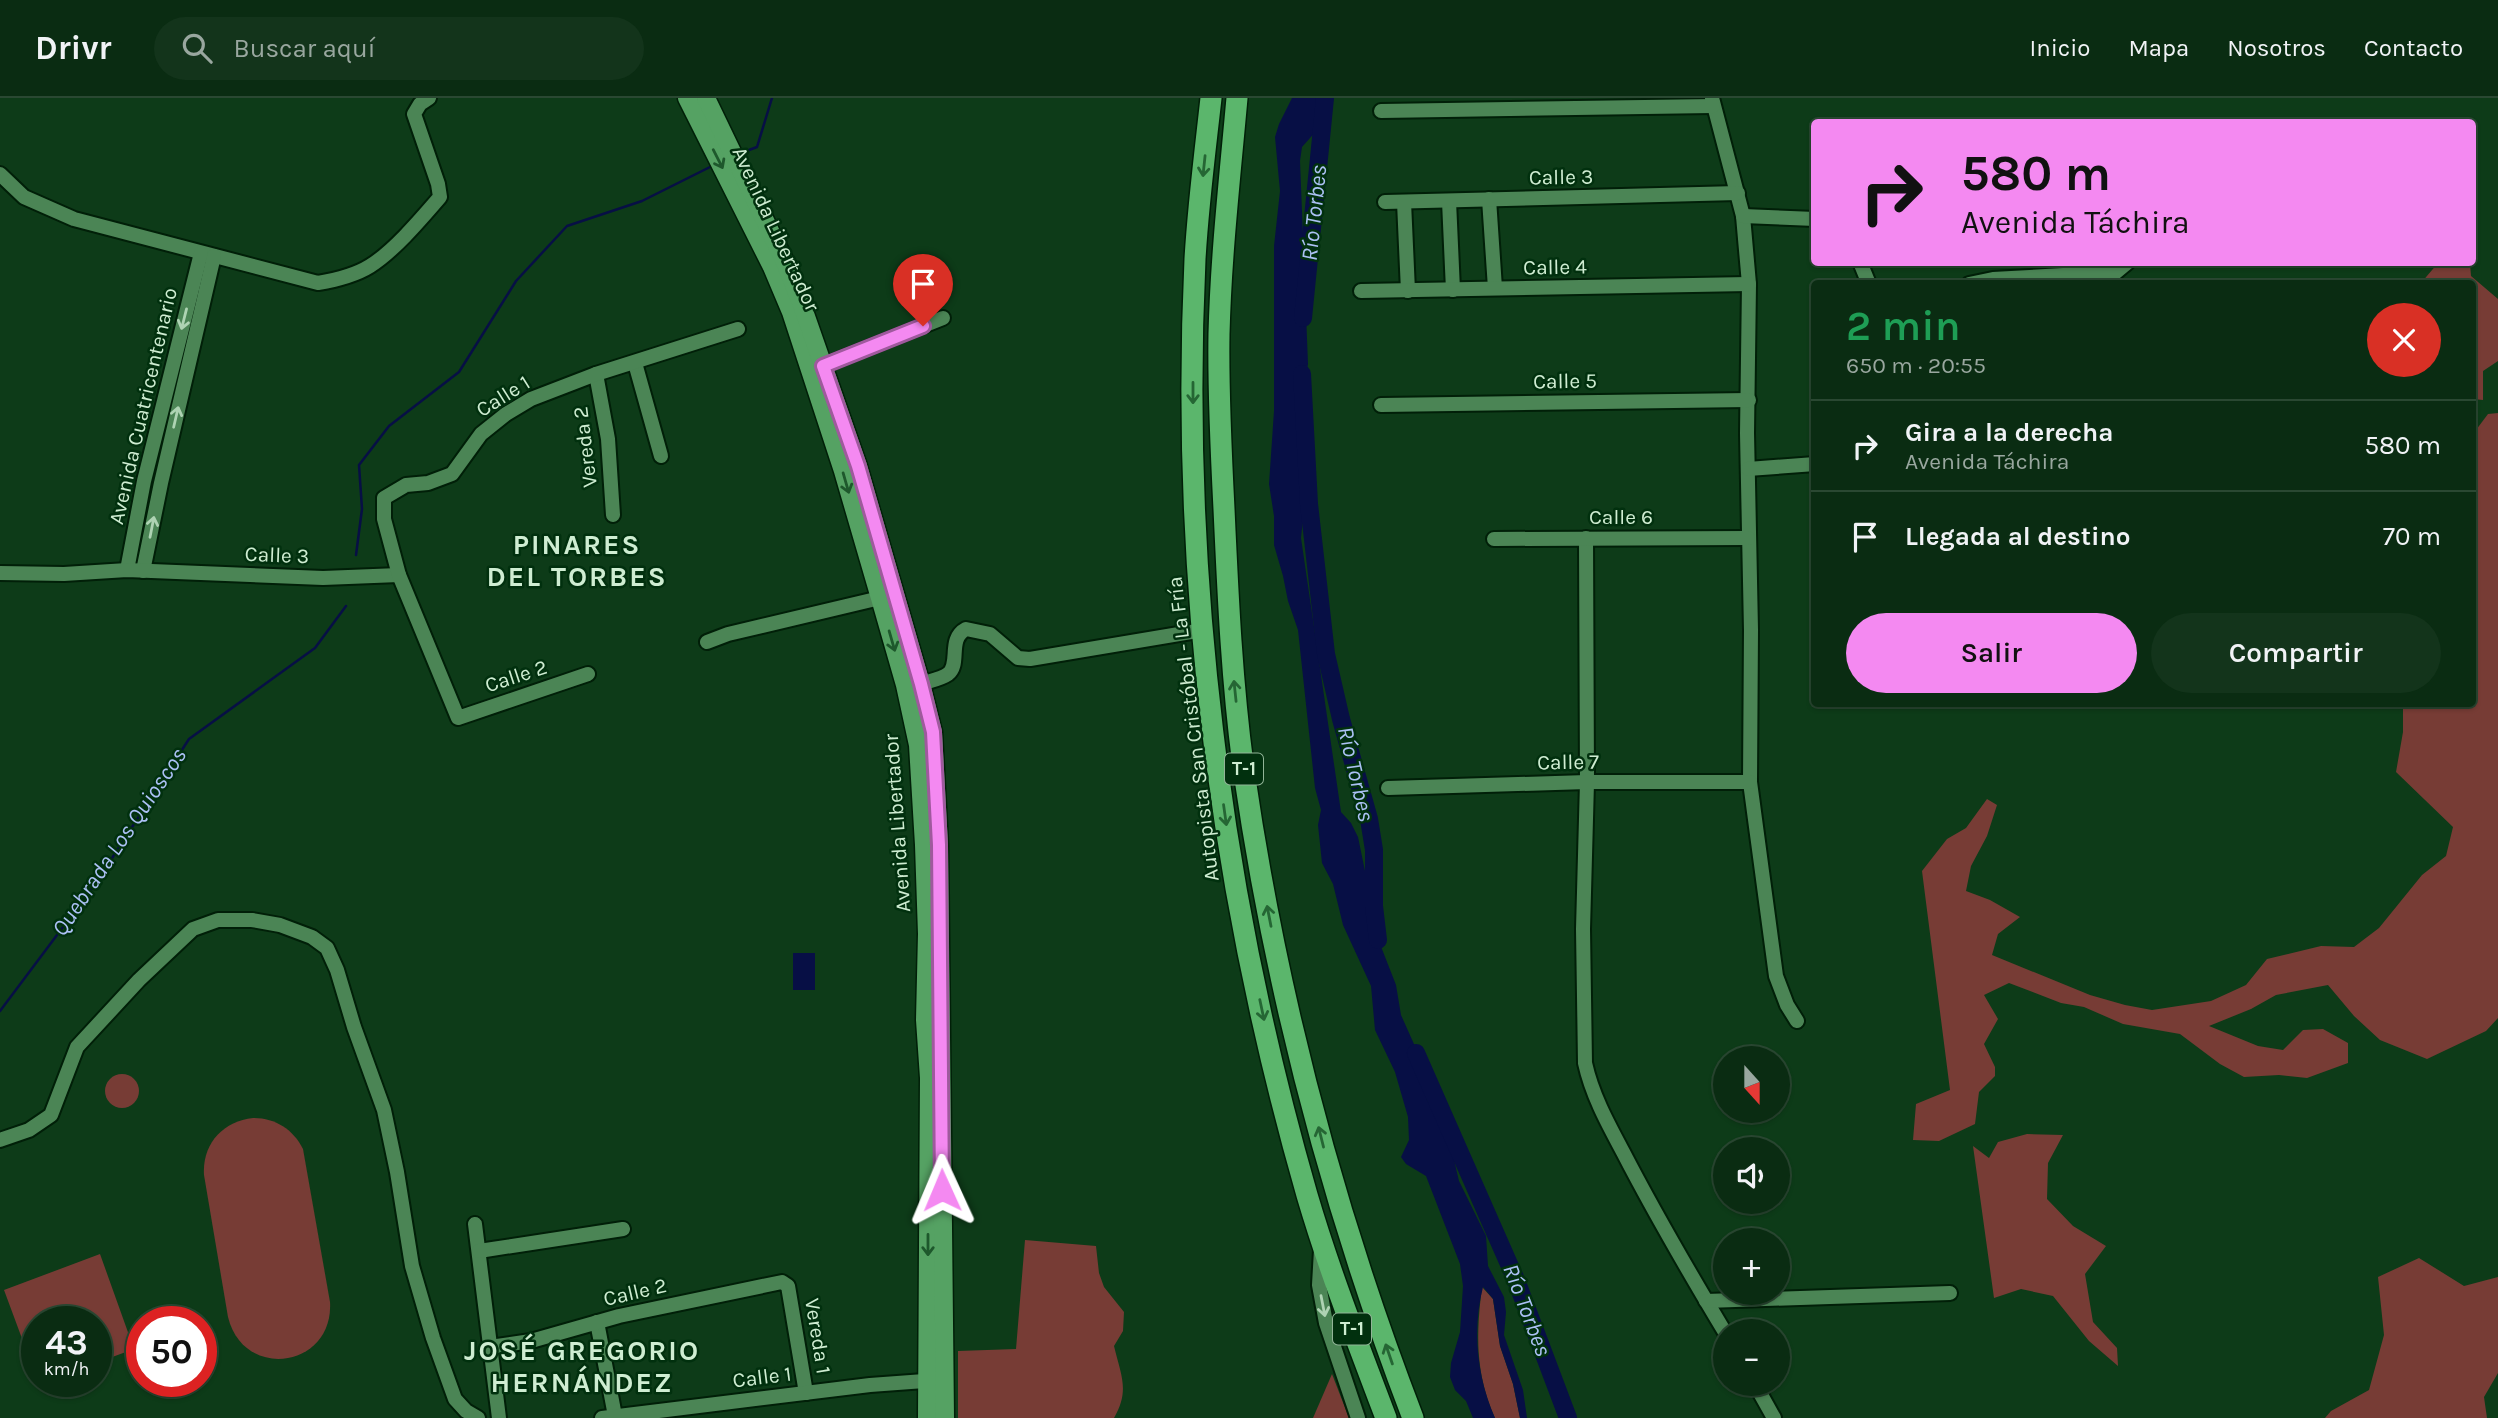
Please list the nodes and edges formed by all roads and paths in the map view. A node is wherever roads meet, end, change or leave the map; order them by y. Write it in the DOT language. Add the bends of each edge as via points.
graph roads {
  1 [pos="429,98"];
  2 [pos="687,98"];
  3 [pos="706,98"];
  4 [pos="1211,98"];
  5 [pos="1237,98"];
  6 [pos="1713,102"];
  7 [pos="1381,111"];
  8 [pos="0,174"];
  9 [pos="1738,193"];
  10 [pos="1489,199"];
  11 [pos="1449,201"];
  12 [pos="1385,202"];
  13 [pos="1404,202"];
  14 [pos="1743,216"];
  15 [pos="1811,219"];
  16 [pos="208,254"];
  17 [pos="2123,266"];
  18 [pos="1988,280"];
  19 [pos="1749,284"];
  20 [pos="1494,288"];
  21 [pos="1453,290"];
  22 [pos="1361,291"];
  23 [pos="1408,291"];
  24 [pos="943,318"];
  25 [pos="738,329"];
  26 [pos="635,363"];
  27 [pos="817,368"];
  28 [pos="596,374"];
  29 [pos="1749,400"];
  30 [pos="1381,405"];
  31 [pos="660,456"];
  32 [pos="1811,464"];
  33 [pos="1748,469"];
  34 [pos="613,515"];
  35 [pos="1586,538"];
  36 [pos="1748,538"];
  37 [pos="1494,539"];
  38 [pos="127,570"];
  39 [pos="143,571"];
  40 [pos="0,573"];
  41 [pos="399,575"];
  42 [pos="880,598"];
  43 [pos="1203,630"];
  44 [pos="707,642"];
  45 [pos="587,674"];
  46 [pos="921,684"];
  47 [pos="1587,782"];
  48 [pos="1749,782"];
  49 [pos="1388,788"];
  50 [pos="1797,1021"];
  51 [pos="0,1140"];
  52 [pos="475,1224"];
  53 [pos="623,1229"];
  54 [pos="1321,1238"];
  55 [pos="479,1251"];
  56 [pos="788,1286"];
  57 [pos="1950,1293"];
  58 [pos="1706,1301"];
  59 [pos="1717,1319"];
  60 [pos="597,1322"];
  61 [pos="490,1348"];
  62 [pos="936,1380"];
  63 [pos="806,1393"];
  64 [pos="1762,1396"];
  65 [pos="686,1413"];
  66 [pos="608,1417"];
  67 [pos="478,1418"];
  68 [pos="499,1418"];
  69 [pos="927,1418"];
  70 [pos="945,1418"];
  71 [pos="1358,1418"];
  72 [pos="1385,1418"];
  73 [pos="1413,1418"];
  74 [pos="1774,1418"];
  1 -- 16 [label="street" via="414,114 440,197 371,265 318,283"];
  2 -- 27 [label="main road, Avenida Libertador, one-way"];
  3 -- 27 [label="main road, Avenida Libertador" via="785,262"];
  4 -- 43 [label="highway, Autopista San Cristóbal - La Fría / T-1, one-way" via="1195,257 1192,340"];
  73 -- 5 [label="highway, T-1, one-way" via="1366,1289 1292,1028 1244,772 1227,592 1219,333"];
  6 -- 7 [label="street"];
  6 -- 9 [label="street"];
  8 -- 16 [label="street" via="24,197 55,212"];
  9 -- 10 [label="street, Calle 3"];
  9 -- 14 [label="street"];
  10 -- 11 [label="street, Calle 3"];
  10 -- 20 [label="street"];
  11 -- 13 [label="street, Calle 3"];
  11 -- 21 [label="street"];
  12 -- 13 [label="street, Calle 3"];
  13 -- 23 [label="street"];
  14 -- 15 [label="street"];
  14 -- 19 [label="street"];
  16 -- 38 [label="street, Avenida Cuatricentenario, one-way" via="144,481"];
  39 -- 16 [label="street, Avenida Cuatricentenario, one-way"];
  17 -- 18 [label="street" via="2116,272"];
  19 -- 20 [label="street, Calle 4"];
  19 -- 29 [label="street"];
  20 -- 21 [label="street, Calle 4"];
  21 -- 23 [label="street, Calle 4"];
  22 -- 23 [label="street, Calle 4"];
  24 -- 27 [label="street"];
  25 -- 26 [label="street, Calle 1"];
  26 -- 28 [label="street, Calle 1"];
  26 -- 31 [label="street"];
  27 -- 42 [label="main road, Avenida Libertador, one-way"];
  27 -- 46 [label="main road, Avenida Libertador" via="858,466"];
  28 -- 34 [label="street, Vereda 2" via="608,439"];
  28 -- 41 [label="street, Calle 1" via="531,399 506,414 481,434 452,474 406,485 384,498 384,519"];
  29 -- 30 [label="street, Calle 5"];
  29 -- 33 [label="street"];
  32 -- 33 [label="street"];
  33 -- 36 [label="street"];
  35 -- 36 [label="street, Calle 6"];
  35 -- 37 [label="street, Calle 6"];
  35 -- 47 [label="street"];
  36 -- 48 [label="street"];
  38 -- 39 [label="street, Calle 3"];
  38 -- 40 [label="street, Calle 3"];
  39 -- 41 [label="street, Calle 3"];
  41 -- 45 [label="street, Calle 2" via="457,718"];
  42 -- 44 [label="street"];
  42 -- 62 [label="main road, Avenida Libertador, one-way" via="905,685 921,778"];
  43 -- 46 [label="street" via="1030,659 1018,658 990,634 966,629 957,638 948,674"];
  43 -- 54 [label="highway, Autopista San Cristóbal - La Fría / T-1, one-way" via="1232,871 1284,1109"];
  46 -- 62 [label="main road, Avenida Libertador" via="933,732 939,845"];
  47 -- 48 [label="street, Calle 7"];
  47 -- 49 [label="street, Calle 7"];
  47 -- 58 [label="street" via="1586,1070 1638,1181"];
  48 -- 50 [label="street" via="1776,976"];
  51 -- 67 [label="street" via="51,1115 77,1047 193,929 218,920 252,920 312,937 327,948 337,971 384,1110 412,1266 437,1349 455,1399"];
  52 -- 55 [label="street"];
  53 -- 55 [label="street"];
  54 -- 71 [label="street, one-way" via="1319,1285 1326,1323"];
  54 -- 72 [label="highway, Autopista San Cristóbal - La Fría / T-1"];
  55 -- 61 [label="street"];
  56 -- 60 [label="street, Calle 2" via="777,1282"];
  56 -- 63 [label="street, Vereda 1"];
  57 -- 58 [label="street"];
  58 -- 59 [label="street"];
  60 -- 61 [label="street, Calle 2"];
  60 -- 66 [label="street"];
  61 -- 68 [label="street"];
  62 -- 63 [label="street, Calle 1"];
  62 -- 69 [label="main road, Avenida Libertador"];
  62 -- 70 [label="main road, Avenida Libertador"];
  63 -- 65 [label="street, Calle 1"];
  64 -- 74 [label="street"];
  65 -- 66 [label="street, Calle 1"];
}
